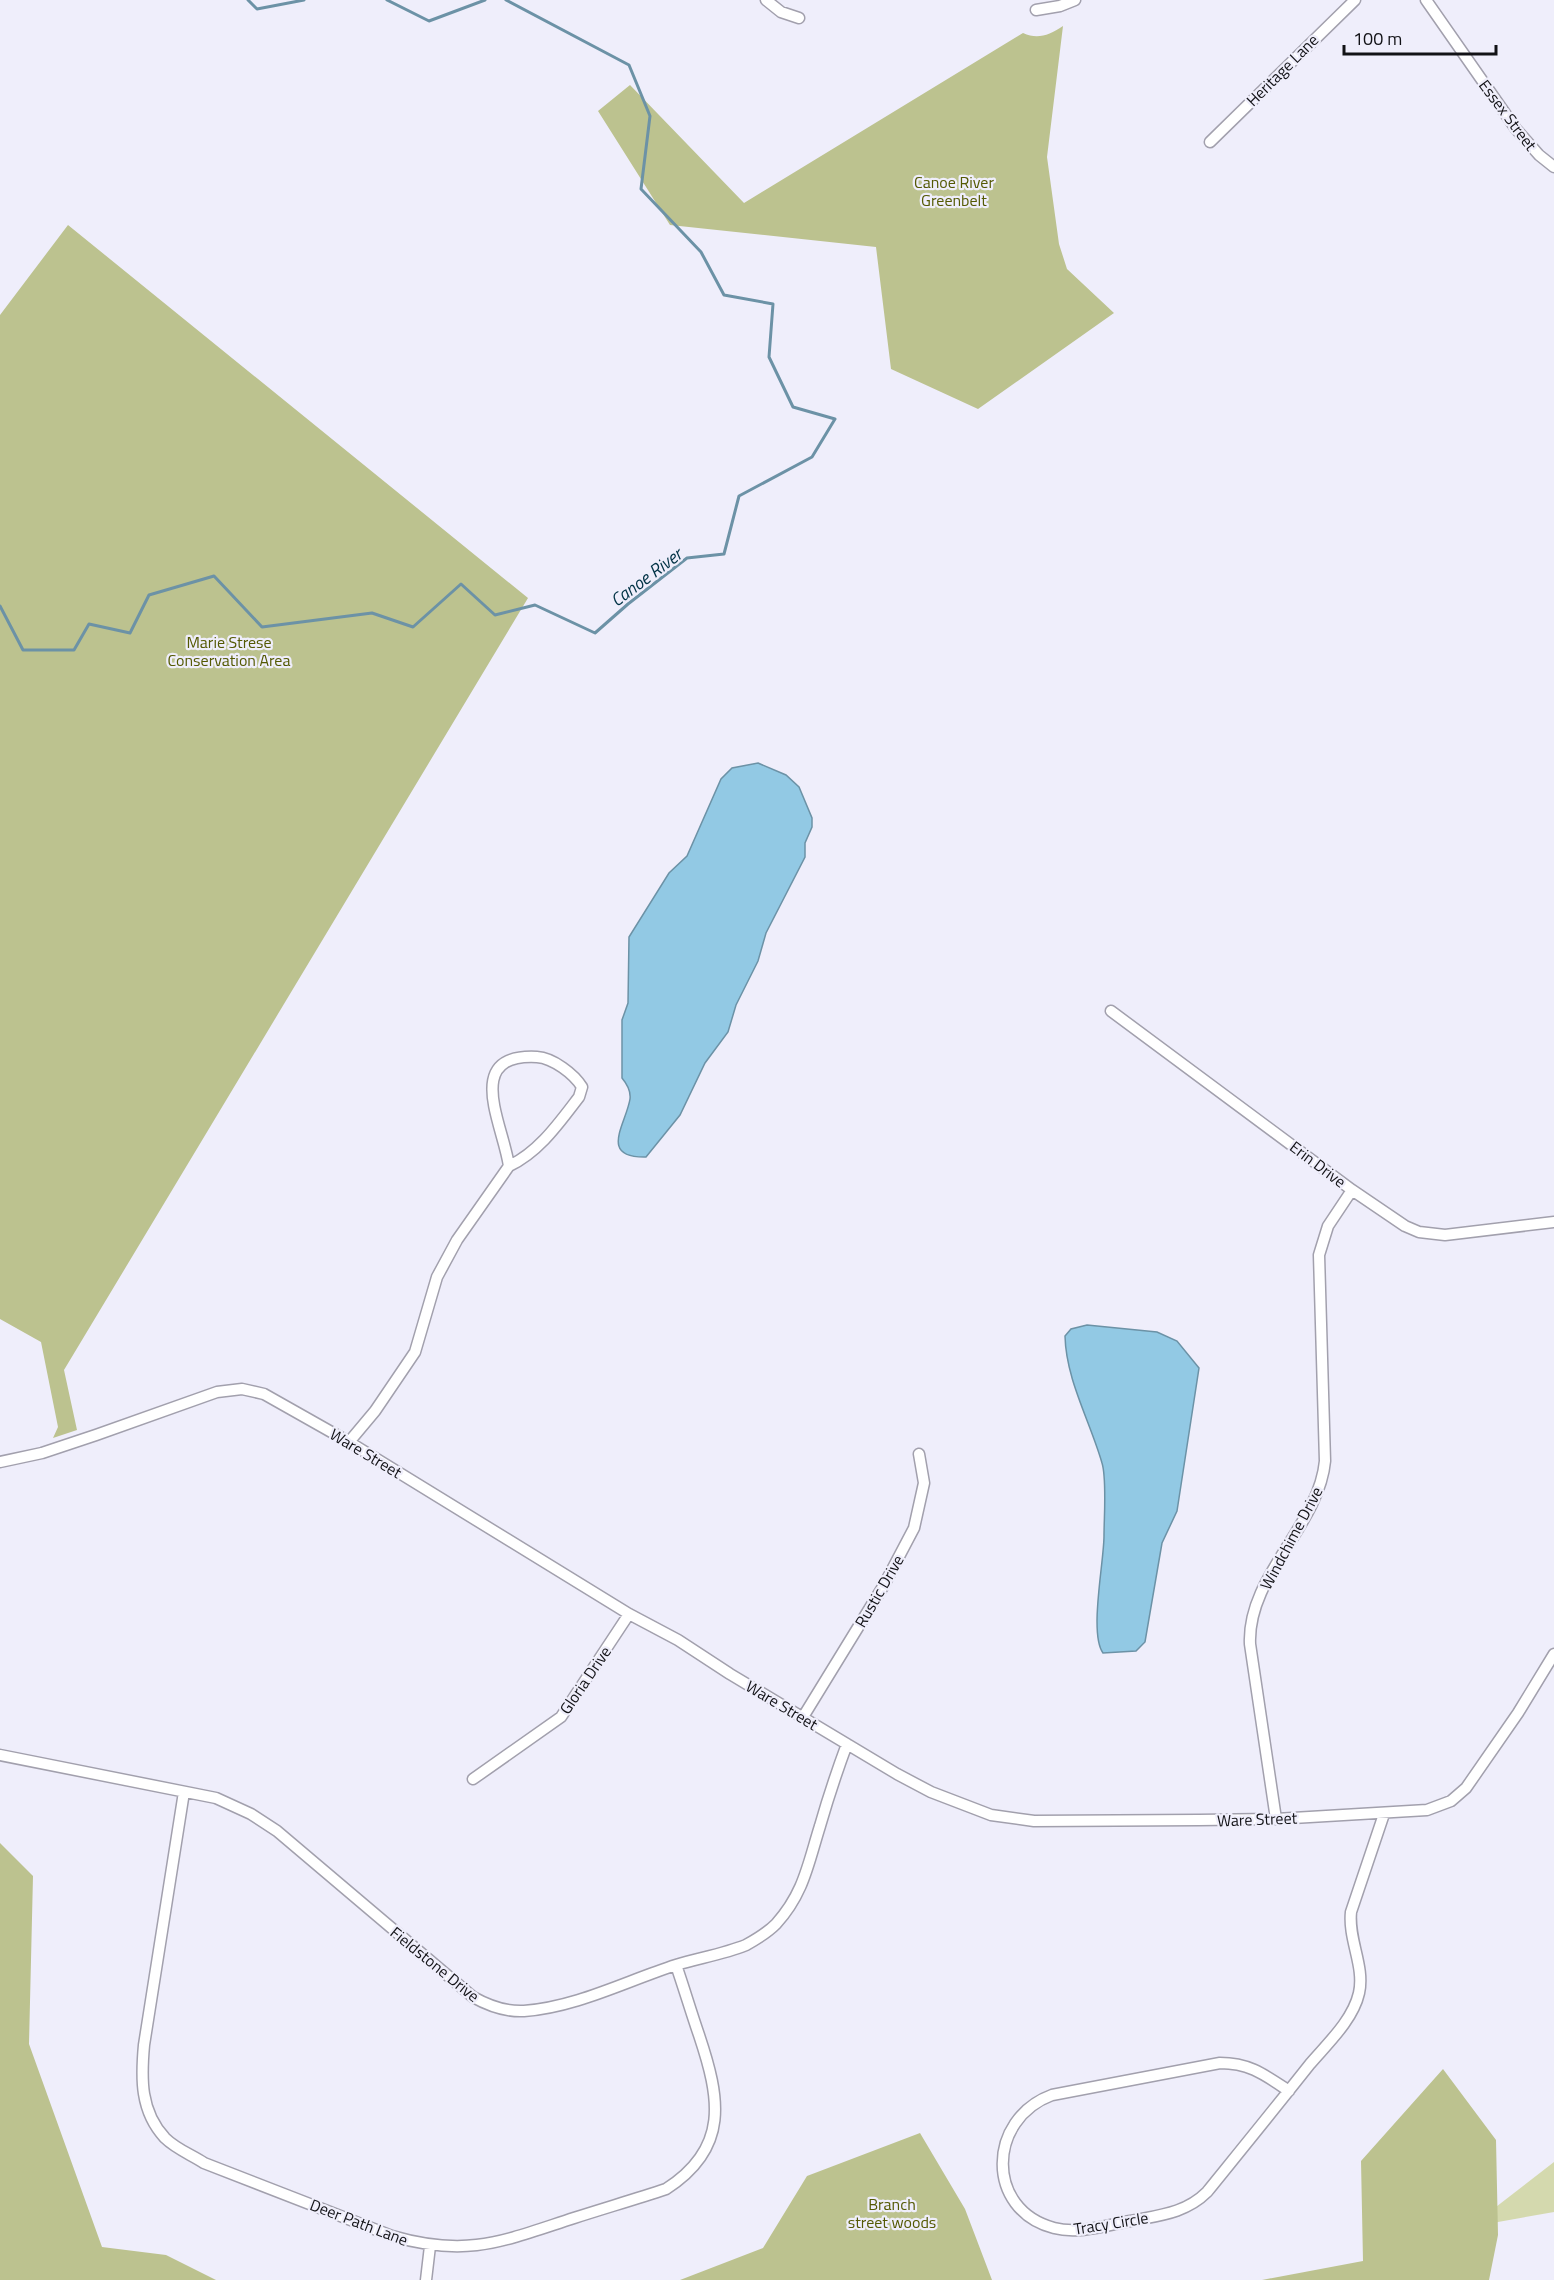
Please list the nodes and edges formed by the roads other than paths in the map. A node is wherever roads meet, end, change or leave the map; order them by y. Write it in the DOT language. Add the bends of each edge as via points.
graph roads {
  1 [pos="766,0"];
  2 [pos="1075,0"];
  3 [pos="1354,0"];
  4 [pos="1426,0"];
  5 [pos="1036,10"];
  6 [pos="800,18"];
  7 [pos="1210,142"];
  8 [pos="1554,167"];
  9 [pos="1111,1011"];
  10 [pos="509,1166"];
  11 [pos="1352,1190"];
  12 [pos="1554,1222"];
  13 [pos="349,1442"];
  14 [pos="919,1455"];
  15 [pos="0,1462"];
  16 [pos="629,1614"];
  17 [pos="1554,1654"];
  18 [pos="1544,1673"];
  19 [pos="1554,1680"];
  20 [pos="803,1717"];
  21 [pos="847,1744"];
  22 [pos="0,1755"];
  23 [pos="473,1779"];
  24 [pos="184,1792"];
  25 [pos="1384,1814"];
  26 [pos="1276,1819"];
  27 [pos="676,1965"];
  28 [pos="1289,2091"];
  29 [pos="429,2246"];
  30 [pos="426,2280"];
  1 -- 6 [label="street" via="781,12"];
  2 -- 5 [label="street"];
  3 -- 7 [label="street, Heritage Lane"];
  4 -- 8 [label="street, Essex Street" via="1515,129"];
  9 -- 11 [label="street, Erin Drive"];
  10 -- 10 [label="street" via="536,1149 579,1097 582,1087 578,1080 544,1058 513,1059 501,1063 495,1071 495,1107"];
  10 -- 13 [label="street" via="457,1240 437,1277 415,1352 375,1412"];
  11 -- 12 [label="street, Erin Drive" via="1396,1221 1431,1234"];
  11 -- 26 [label="street, Windchime Drive" via="1328,1226 1319,1255 1325,1461 1322,1480 1251,1621 1250,1644"];
  13 -- 15 [label="street, Ware Street" via="264,1395 242,1389 217,1392 42,1453"];
  13 -- 16 [label="street, Ware Street"];
  14 -- 20 [label="street, Rustic Drive" via="924,1483 914,1528"];
  16 -- 20 [label="street, Ware Street"];
  16 -- 23 [label="street, Gloria Drive" via="561,1717"];
  17 -- 18 [label="street, Ware Street"];
  18 -- 19 [label="street"];
  18 -- 25 [label="street, Ware Street" via="1466,1788 1451,1801 1427,1810"];
  20 -- 21 [label="street, Ware Street"];
  21 -- 26 [label="street, Ware Street" via="931,1792 991,1815 1034,1821"];
  21 -- 27 [label="street, Fieldstone Drive" via="804,1881 776,1923 764,1935 744,1945"];
  22 -- 24 [label="street, Fieldstone Drive"];
  24 -- 27 [label="street, Fieldstone Drive" via="233,1805 277,1831 465,1991 493,2007 515,2011 547,2008"];
  24 -- 29 [label="street, Deer Path Lane" via="143,2056 141,2079 151,2116 165,2138 204,2163 392,2236"];
  25 -- 26 [label="street, Ware Street"];
  25 -- 28 [label="street, Tracy Circle" via="1351,1912 1360,1973 1356,2003"];
  27 -- 29 [label="street, Deer Path Lane" via="714,2085 716,2109 707,2145 691,2169 666,2189 507,2241 463,2247"];
  28 -- 28 [label="street, Tracy Circle" via="1207,2192 1183,2210 1063,2230 1028,2215 1006,2185 1002,2157 1009,2130 1027,2108 1052,2095 1220,2063 1251,2067"];
  29 -- 30 [label="street"];
}
